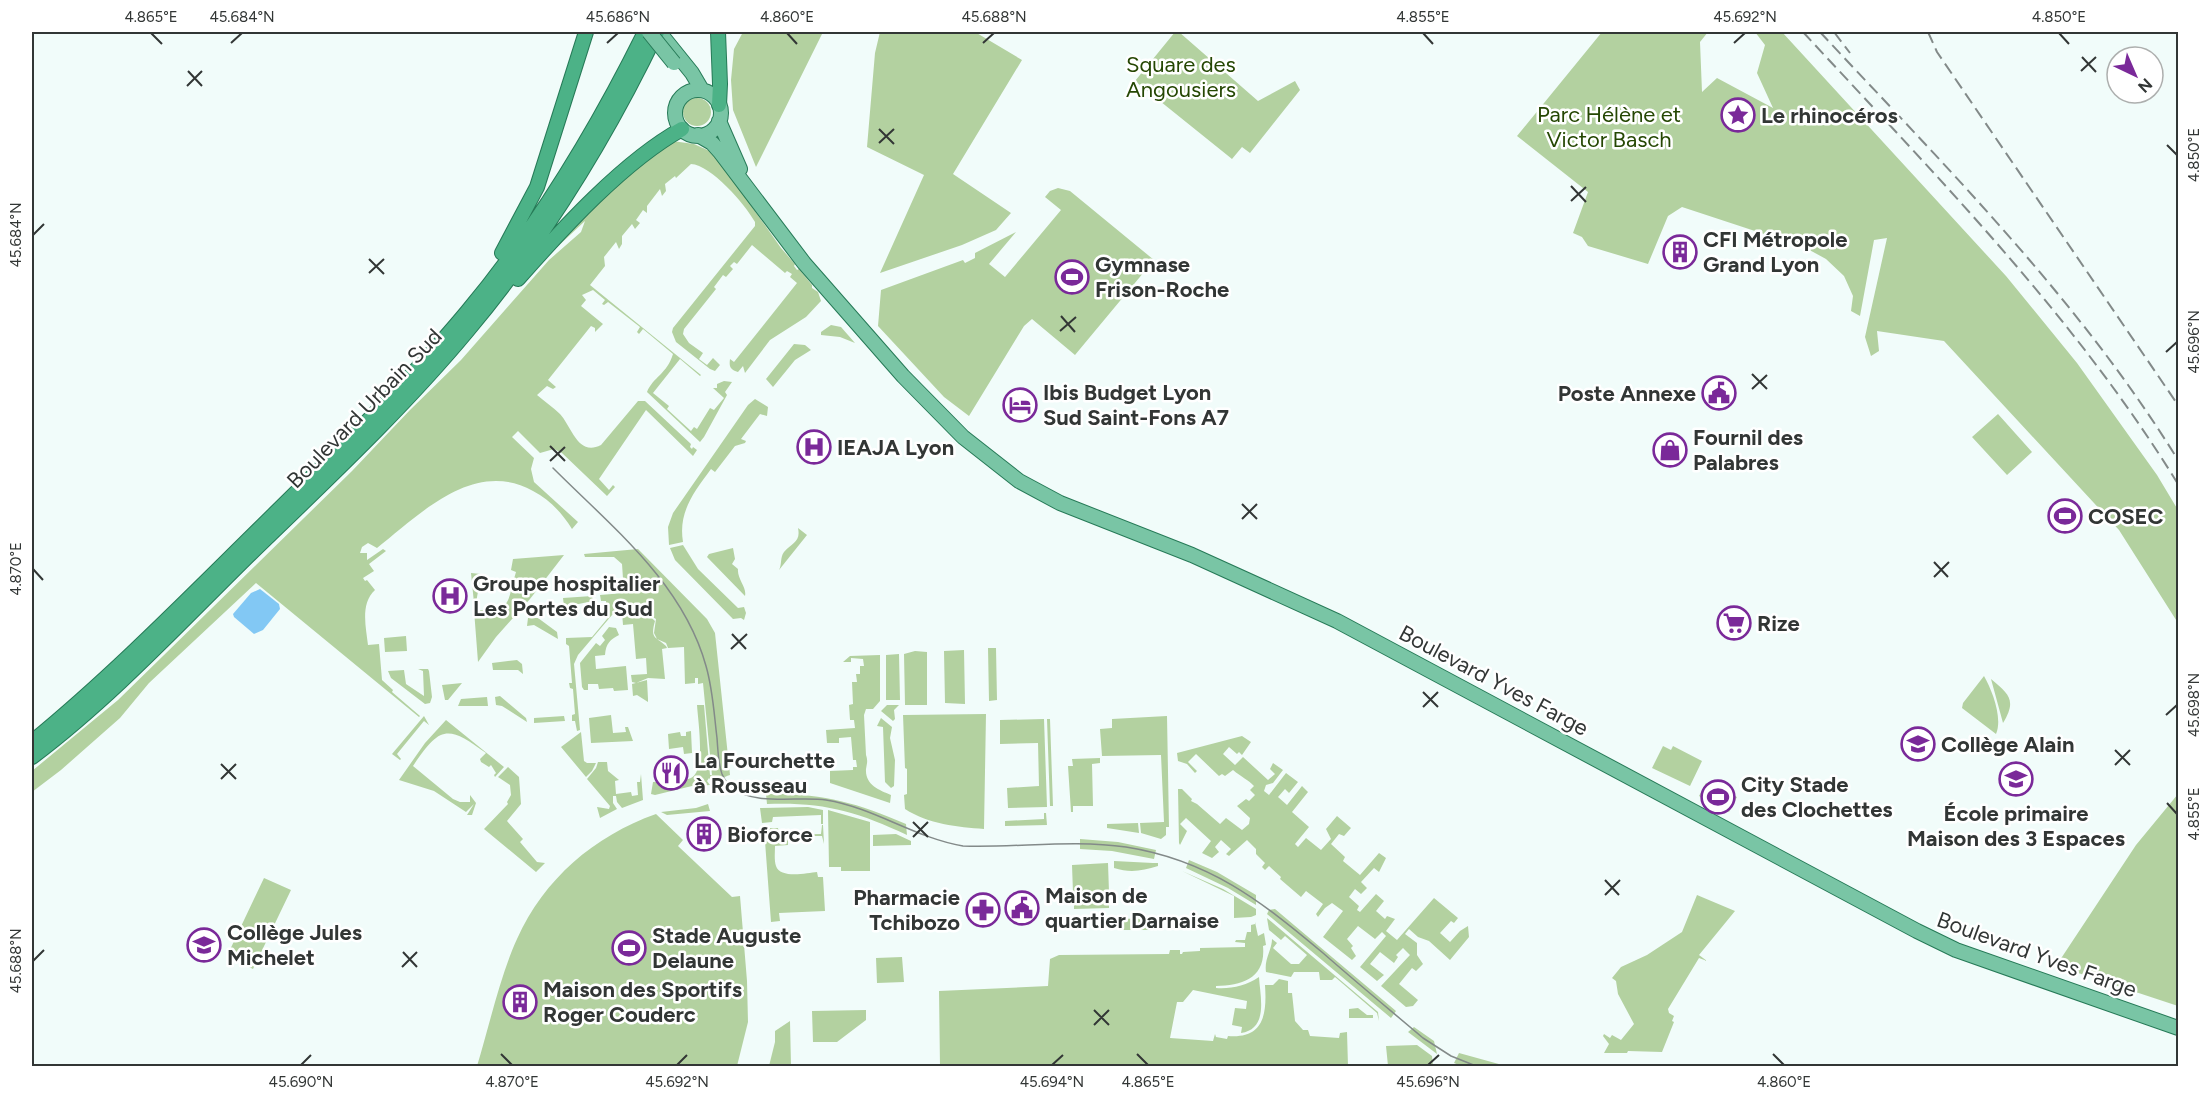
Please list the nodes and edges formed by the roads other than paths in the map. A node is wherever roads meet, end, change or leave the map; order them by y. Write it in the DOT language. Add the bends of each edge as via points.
graph roads {
  1 [pos="586,32"];
  2 [pos="647,32"];
  3 [pos="658,32"];
  4 [pos="718,32"];
  5 [pos="676,59"];
  6 [pos="702,90"];
  7 [pos="680,99"];
  8 [pos="719,105"];
  9 [pos="719,121"];
  10 [pos="682,129"];
  11 [pos="699,135"];
  12 [pos="752,192"];
  13 [pos="469,310"];
  14 [pos="468,329"];
  15 [pos="32,742"];
  16 [pos="32,757"];
  17 [pos="2178,1028"];
  1 -- 13 [label="highway" via="537,187 500,258 472,296"];
  2 -- 5 [label="main road, bridge"];
  2 -- 13 [label="highway, Boulevard Urbain Sud" via="571,166"];
  3 -- 5 [label="main road"];
  3 -- 14 [label="highway, Boulevard Urbain Sud" via="582,171 505,283"];
  4 -- 8 [label="highway"];
  5 -- 6 [label="main road"];
  5 -- 7 [label="main road" via="683,81"];
  6 -- 7 [label="main road" via="690,91"];
  6 -- 8 [label="main road"];
  7 -- 10 [label="main road" via="675,117"];
  8 -- 9 [label="main road"];
  9 -- 11 [label="main road" via="711,131"];
  9 -- 12 [label="main road"];
  10 -- 11 [label="main road"];
  10 -- 14 [label="highway" via="607,187 528,267 482,321"];
  11 -- 12 [label="main road" via="712,143"];
  12 -- 17 [label="main road, Boulevard Yves Farge" via="792,248 903,376 947,422 1019,481 1337,621 1956,950"];
  13 -- 15 [label="highway, Boulevard Urbain Sud" via="409,379 336,453 107,677"];
  14 -- 16 [label="highway, Boulevard Urbain Sud" via="394,412 207,597 119,682"];
}
